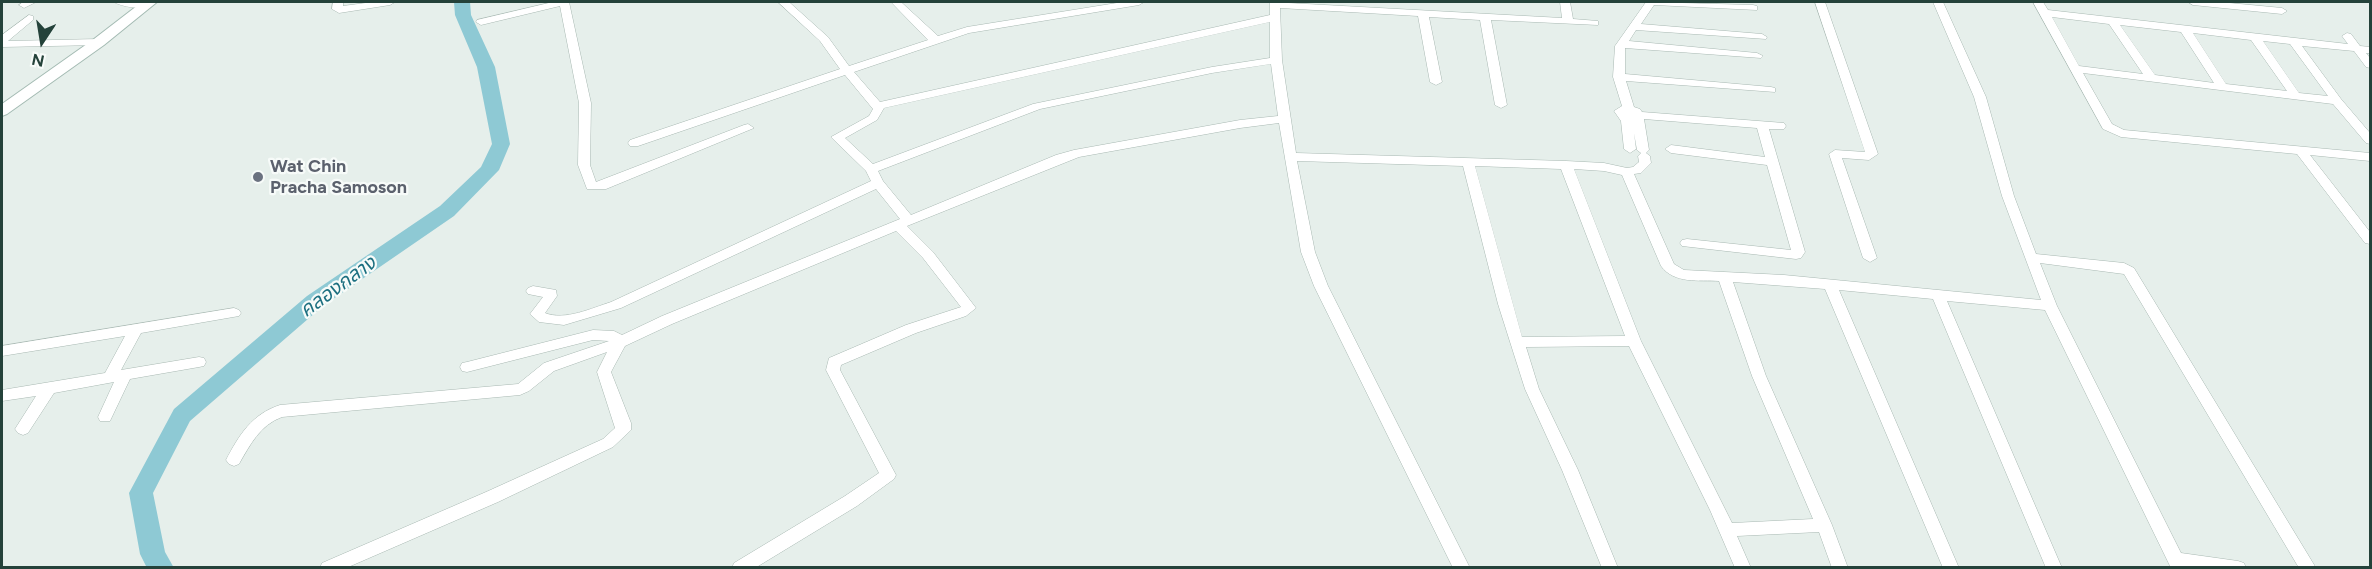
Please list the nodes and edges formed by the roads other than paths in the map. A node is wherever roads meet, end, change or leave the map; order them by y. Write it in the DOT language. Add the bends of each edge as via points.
graph roads {
  1 [pos="119,2"];
  2 [pos="338,2"];
  3 [pos="390,2"];
  4 [pos="564,2"];
  5 [pos="783,2"];
  6 [pos="896,2"];
  7 [pos="1139,2"];
  8 [pos="1565,2"];
  9 [pos="1820,2"];
  10 [pos="1938,2"];
  11 [pos="2038,2"];
  12 [pos="2193,2"];
  13 [pos="148,3"];
  14 [pos="1275,8"];
  15 [pos="1753,8"];
  16 [pos="2282,11"];
  17 [pos="1423,13"];
  18 [pos="2044,14"];
  19 [pos="1485,17"];
  20 [pos="29,18"];
  21 [pos="481,21"];
  22 [pos="1568,22"];
  23 [pos="2113,22"];
  24 [pos="1594,24"];
  25 [pos="1636,27"];
  26 [pos="2186,31"];
  27 [pos="2347,36"];
  28 [pos="1762,37"];
  29 [pos="2255,38"];
  30 [pos="2,40"];
  31 [pos="934,40"];
  32 [pos="99,42"];
  33 [pos="2295,43"];
  34 [pos="1622,44"];
  35 [pos="2,45"];
  36 [pos="2357,50"];
  37 [pos="2370,50"];
  38 [pos="1757,56"];
  39 [pos="1276,60"];
  40 [pos="2370,65"];
  41 [pos="2075,69"];
  42 [pos="847,71"];
  43 [pos="1619,77"];
  44 [pos="2151,78"];
  45 [pos="1436,82"];
  46 [pos="2222,85"];
  47 [pos="1771,90"];
  48 [pos="2295,95"];
  49 [pos="2337,101"];
  50 [pos="1501,105"];
  51 [pos="876,106"];
  52 [pos="2,111"];
  53 [pos="1633,115"];
  54 [pos="1285,119"];
  55 [pos="1761,125"];
  56 [pos="1780,126"];
  57 [pos="748,128"];
  58 [pos="2370,140"];
  59 [pos="634,143"];
  60 [pos="1671,149"];
  61 [pos="2300,150"];
  62 [pos="1290,157"];
  63 [pos="2370,157"];
  64 [pos="1468,161"];
  65 [pos="1773,162"];
  66 [pos="1566,165"];
  67 [pos="871,170"];
  68 [pos="1632,171"];
  69 [pos="878,183"];
  70 [pos="904,223"];
  71 [pos="2370,240"];
  72 [pos="1687,243"];
  73 [pos="1870,258"];
  74 [pos="2031,258"];
  75 [pos="1724,277"];
  76 [pos="1830,284"];
  77 [pos="533,291"];
  78 [pos="1938,296"];
  79 [pos="2050,306"];
  80 [pos="234,313"];
  81 [pos="136,329"];
  82 [pos="1634,340"];
  83 [pos="620,342"];
  84 [pos="1516,342"];
  85 [pos="2,351"];
  86 [pos="199,362"];
  87 [pos="467,367"];
  88 [pos="125,375"];
  89 [pos="109,378"];
  90 [pos="49,388"];
  91 [pos="2,396"];
  92 [pos="105,417"];
  93 [pos="23,429"];
  94 [pos="234,459"];
  95 [pos="1824,525"];
  96 [pos="1728,530"];
  97 [pos="2178,563"];
  98 [pos="328,567"];
  99 [pos="740,567"];
  100 [pos="1462,567"];
  101 [pos="1610,567"];
  102 [pos="1743,567"];
  103 [pos="1840,567"];
  104 [pos="1950,567"];
  105 [pos="2054,567"];
  106 [pos="2238,567"];
  107 [pos="2308,567"];
  1 -- 13 [label="street"];
  2 -- 3 [label="street" via="339,10"];
  4 -- 21 [label="street"];
  4 -- 57 [label="street" via="585,103 584,165 591,186 602,186"];
  5 -- 42 [label="street" via="824,39"];
  6 -- 31 [label="street"];
  7 -- 31 [label="street" via="967,30"];
  8 -- 22 [label="street"];
  9 -- 73 [label="street" via="1872,154 1835,154"];
  10 -- 74 [label="street" via="1980,97 2008,196"];
  11 -- 18 [label="street"];
  12 -- 16 [label="street"];
  13 -- 32 [label="main road"];
  14 -- 17 [label="street"];
  14 -- 39 [label="street"];
  14 -- 51 [label="street"];
  15 -- 25 [label="street" via="1651,2"];
  17 -- 19 [label="street"];
  17 -- 45 [label="street"];
  18 -- 23 [label="street"];
  18 -- 41 [label="street"];
  19 -- 22 [label="street"];
  19 -- 50 [label="street"];
  20 -- 30 [label="street"];
  22 -- 24 [label="street"];
  23 -- 26 [label="street"];
  23 -- 44 [label="street"];
  25 -- 28 [label="street"];
  25 -- 34 [label="street"];
  26 -- 29 [label="street"];
  26 -- 46 [label="street"];
  27 -- 36 [label="street"];
  29 -- 33 [label="street"];
  29 -- 48 [label="street"];
  31 -- 42 [label="street"];
  32 -- 35 [label="street"];
  32 -- 52 [label="main road"];
  33 -- 36 [label="street"];
  33 -- 49 [label="street"];
  34 -- 38 [label="street"];
  34 -- 43 [label="street"];
  36 -- 37 [label="street"];
  36 -- 40 [label="street"];
  39 -- 54 [label="street"];
  39 -- 67 [label="street" via="1037,106"];
  41 -- 44 [label="street"];
  41 -- 61 [label="street" via="2107,126 2121,133"];
  42 -- 51 [label="street"];
  42 -- 59 [label="street"];
  43 -- 47 [label="street"];
  43 -- 53 [label="street"];
  44 -- 46 [label="street"];
  46 -- 48 [label="street"];
  48 -- 49 [label="street"];
  49 -- 58 [label="street"];
  51 -- 67 [label="street" via="877,115 837,137"];
  53 -- 55 [label="street"];
  53 -- 68 [label="street" via="1637,153 1645,163"];
  54 -- 62 [label="street"];
  54 -- 70 [label="street" via="1078,153"];
  55 -- 56 [label="street"];
  55 -- 65 [label="street"];
  60 -- 65 [label="street"];
  61 -- 63 [label="street"];
  61 -- 71 [label="street"];
  62 -- 64 [label="street"];
  62 -- 100 [label="street" via="1308,252 1321,286"];
  64 -- 66 [label="street"];
  64 -- 84 [label="street"];
  65 -- 72 [label="street" via="1796,255"];
  66 -- 68 [label="street"];
  66 -- 82 [label="street"];
  67 -- 69 [label="street"];
  68 -- 75 [label="street" via="1668,266 1684,275"];
  69 -- 70 [label="street"];
  69 -- 77 [label="street" via="588,315 555,320 539,317 537,314 551,292"];
  70 -- 83 [label="street"];
  70 -- 99 [label="street" via="969,308 834,362 833,370 888,475"];
  74 -- 79 [label="street"];
  74 -- 107 [label="street" via="2117,266 2129,271"];
  75 -- 76 [label="street"];
  75 -- 95 [label="street" via="1759,376"];
  76 -- 78 [label="street"];
  76 -- 104 [label="street"];
  78 -- 79 [label="street"];
  78 -- 105 [label="street"];
  79 -- 97 [label="street"];
  80 -- 81 [label="street"];
  81 -- 85 [label="street"];
  81 -- 89 [label="street"];
  82 -- 84 [label="street"];
  82 -- 96 [label="street"];
  83 -- 87 [label="street" via="614,336 593,335"];
  83 -- 94 [label="street" via="551,366 520,389 280,411 258,422"];
  83 -- 98 [label="street" via="604,372 623,430 608,443"];
  84 -- 101 [label="street" via="1532,389"];
  86 -- 88 [label="street"];
  88 -- 89 [label="street"];
  88 -- 92 [label="street"];
  89 -- 90 [label="street"];
  90 -- 91 [label="street"];
  90 -- 93 [label="street"];
  95 -- 96 [label="street"];
  95 -- 103 [label="street"];
  96 -- 102 [label="street"];
  97 -- 106 [label="street"];
}
